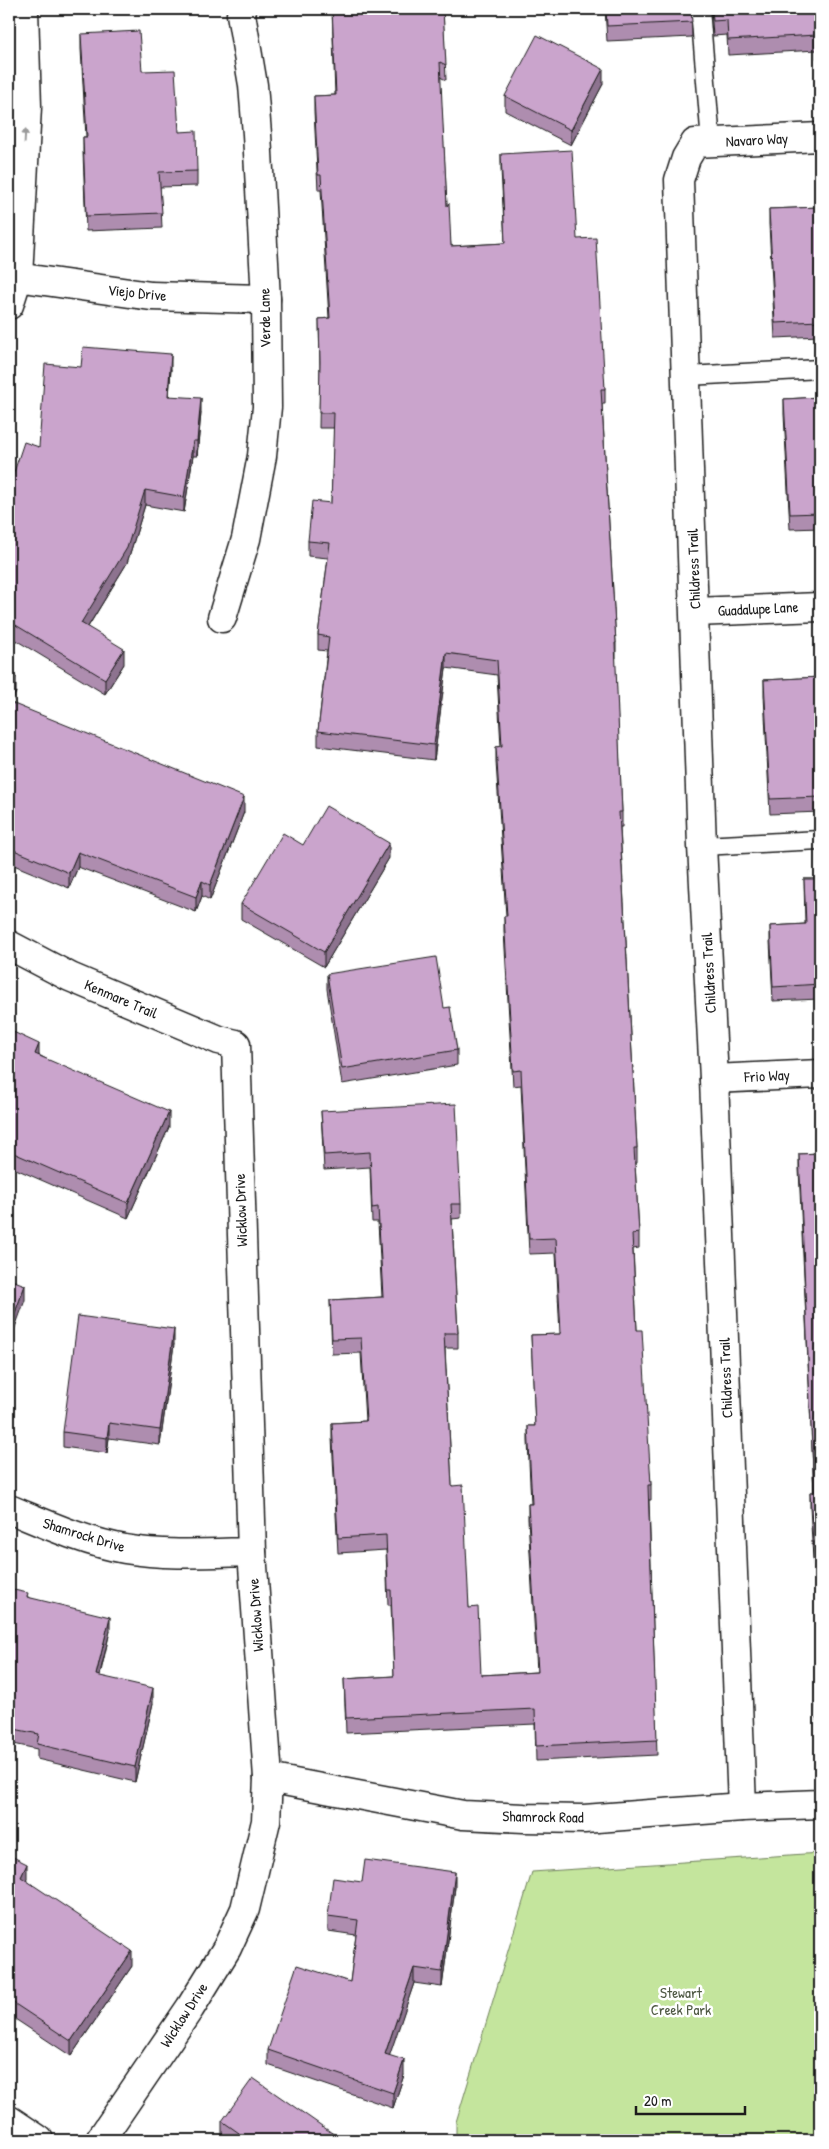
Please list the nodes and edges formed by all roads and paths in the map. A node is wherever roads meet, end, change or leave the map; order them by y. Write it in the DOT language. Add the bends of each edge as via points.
graph roads {
  1 [pos="24,9"];
  2 [pos="700,9"];
  3 [pos="241,14"];
  4 [pos="820,137"];
  5 [pos="703,142"];
  6 [pos="13,277"];
  7 [pos="266,299"];
  8 [pos="9,305"];
  9 [pos="820,369"];
  10 [pos="687,376"];
  11 [pos="820,607"];
  12 [pos="695,612"];
  13 [pos="222,618"];
  14 [pos="820,840"];
  15 [pos="702,846"];
  16 [pos="9,945"];
  17 [pos="236,1044"];
  18 [pos="820,1074"];
  19 [pos="714,1079"];
  20 [pos="9,1509"];
  21 [pos="252,1552"];
  22 [pos="268,1778"];
  23 [pos="820,1804"];
  24 [pos="742,1807"];
  25 [pos="9,2120"];
  26 [pos="40,2140"];
  27 [pos="100,2140"];
  6 -- 1 [label="street, one-way" via="26,107"];
  2 -- 5 [label="lane"];
  3 -- 7 [label="street, Verde Lane" via="253,85"];
  4 -- 5 [label="street, Navaro Way"];
  5 -- 10 [label="street, Childress Trail" via="686,158 679,180"];
  6 -- 7 [label="street, Viejo Drive" via="151,296"];
  6 -- 8 [label="street"];
  7 -- 13 [label="street, Verde Lane" via="267,408 262,456 246,539"];
  9 -- 10 [label="lane"];
  10 -- 12 [label="street, Childress Trail"];
  11 -- 12 [label="street, Guadalupe Lane"];
  12 -- 15 [label="street, Childress Trail"];
  14 -- 15 [label="lane"];
  15 -- 19 [label="street, Childress Trail"];
  16 -- 17 [label="street, Kenmare Trail" via="70,978"];
  17 -- 21 [label="street, Wicklow Drive"];
  18 -- 19 [label="street, Frio Way"];
  19 -- 24 [label="street, Childress Trail"];
  20 -- 21 [label="street, Shamrock Drive" via="76,1535 124,1549 170,1554"];
  21 -- 22 [label="street, Wicklow Drive"];
  22 -- 24 [label="street, Shamrock Road" via="463,1815 584,1819"];
  22 -- 27 [label="street, Wicklow Drive" via="266,1821 256,1866 245,1909 227,1948"];
  23 -- 24 [label="street, Shamrock Road"];
  25 -- 26 [label="street"];
}
